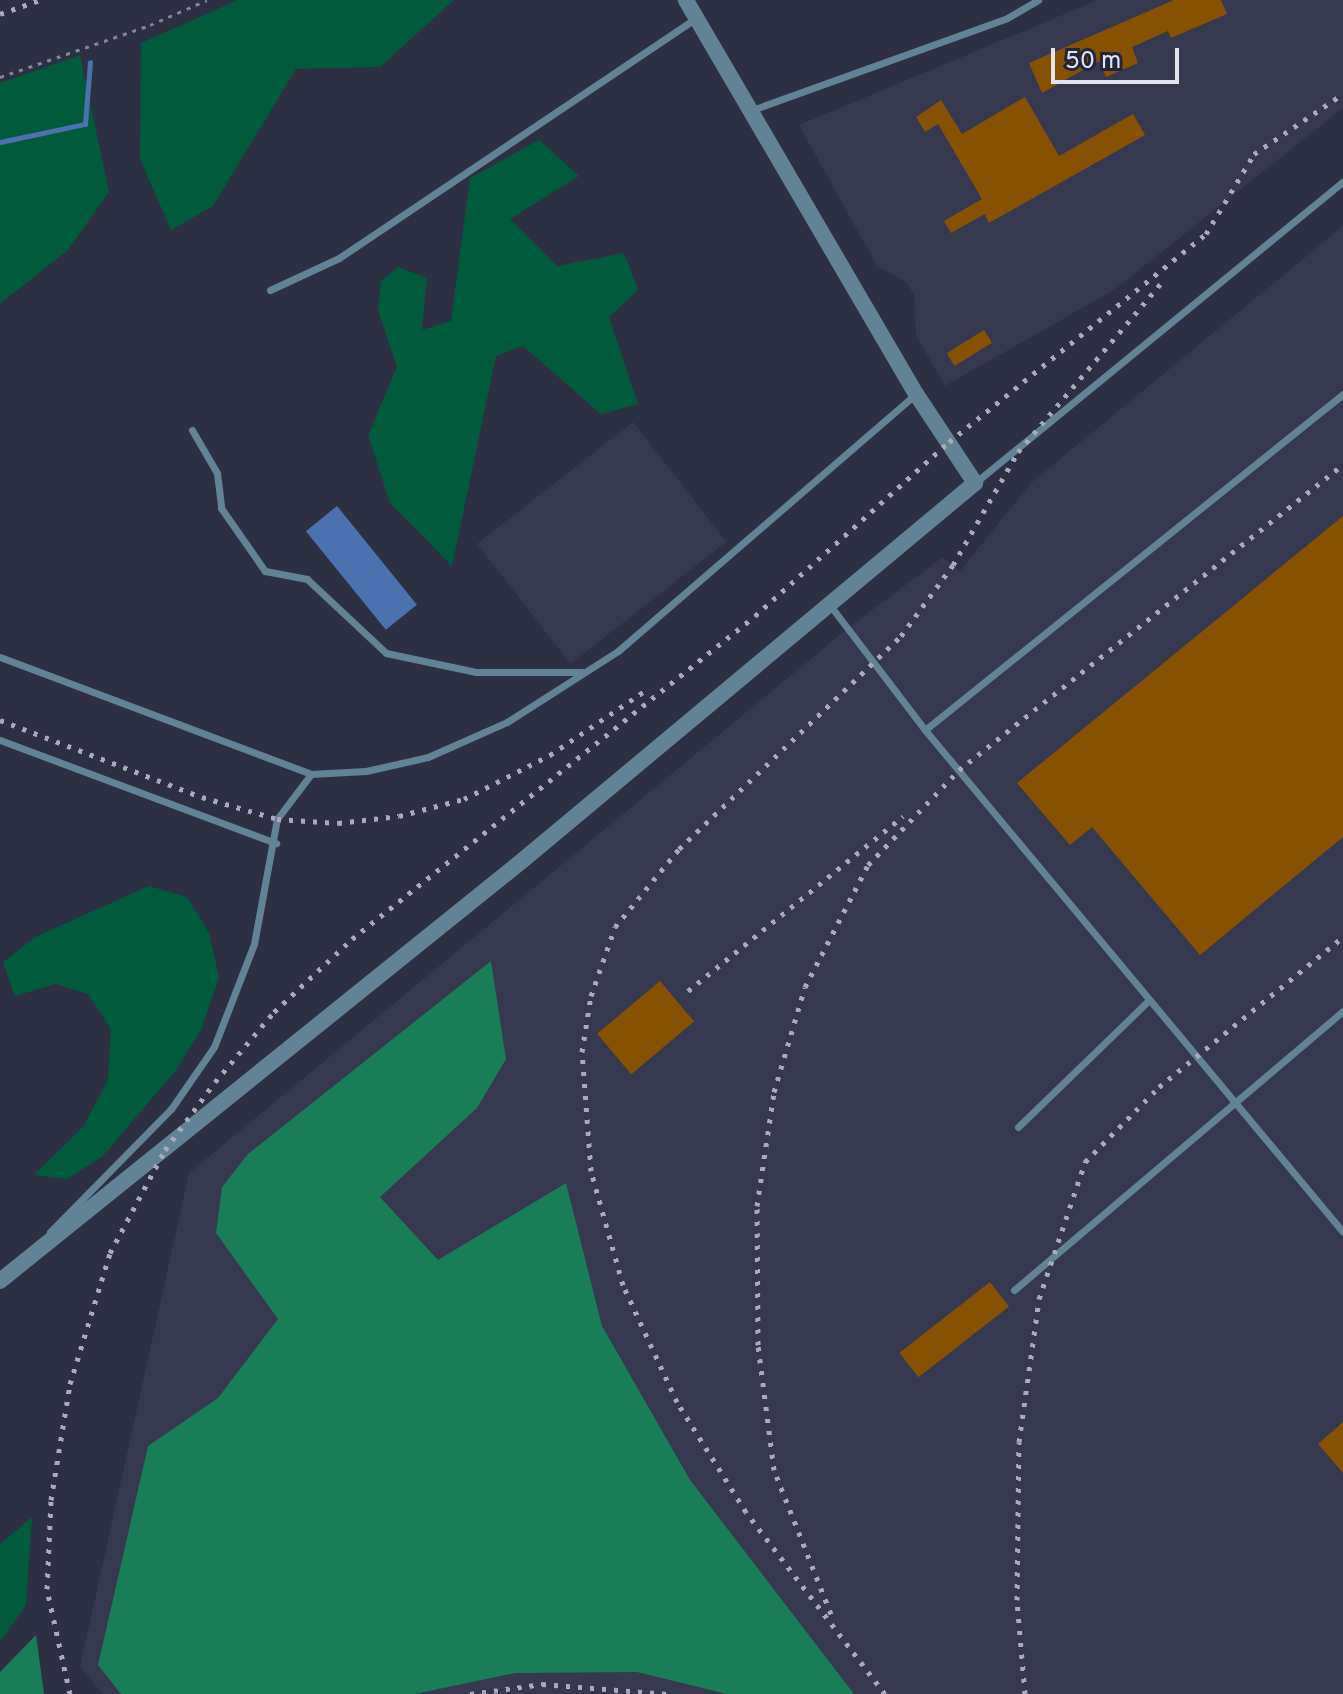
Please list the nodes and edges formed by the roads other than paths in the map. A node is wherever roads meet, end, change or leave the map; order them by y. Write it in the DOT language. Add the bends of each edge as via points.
graph roads {
  1 [pos="686,0"];
  2 [pos="1038,0"];
  3 [pos="697,18"];
  4 [pos="752,110"];
  5 [pos="1343,182"];
  6 [pos="270,290"];
  7 [pos="916,394"];
  8 [pos="1343,394"];
  9 [pos="192,430"];
  10 [pos="975,483"];
  11 [pos="829,604"];
  12 [pos="0,657"];
  13 [pos="584,672"];
  14 [pos="925,730"];
  15 [pos="0,740"];
  16 [pos="311,774"];
  17 [pos="276,843"];
  18 [pos="1149,1000"];
  19 [pos="1343,1011"];
  20 [pos="1236,1099"];
  21 [pos="1018,1127"];
  22 [pos="1343,1232"];
  23 [pos="20,1266"];
  24 [pos="0,1281"];
  25 [pos="1014,1290"];
  1 -- 3 [label="street"];
  2 -- 4 [label="lane" via="1007,18"];
  3 -- 4 [label="street"];
  3 -- 6 [label="lane" via="339,258"];
  4 -- 7 [label="street"];
  5 -- 10 [label="lane"];
  7 -- 10 [label="street"];
  7 -- 13 [label="lane" via="618,651"];
  8 -- 14 [label="lane"];
  9 -- 13 [label="lane" via="217,473 221,508 265,571 307,579 386,653 476,672"];
  10 -- 11 [label="street"];
  11 -- 14 [label="lane"];
  11 -- 23 [label="street" via="523,860"];
  12 -- 16 [label="lane"];
  13 -- 16 [label="lane" via="507,722 428,757 366,771"];
  14 -- 18 [label="lane"];
  15 -- 17 [label="lane"];
  16 -- 17 [label="lane" via="277,819"];
  17 -- 23 [label="lane" via="254,944 214,1047 171,1109"];
  18 -- 20 [label="lane"];
  18 -- 21 [label="lane"];
  19 -- 20 [label="lane"];
  20 -- 22 [label="lane"];
  20 -- 25 [label="lane"];
  23 -- 24 [label="street"];
}
